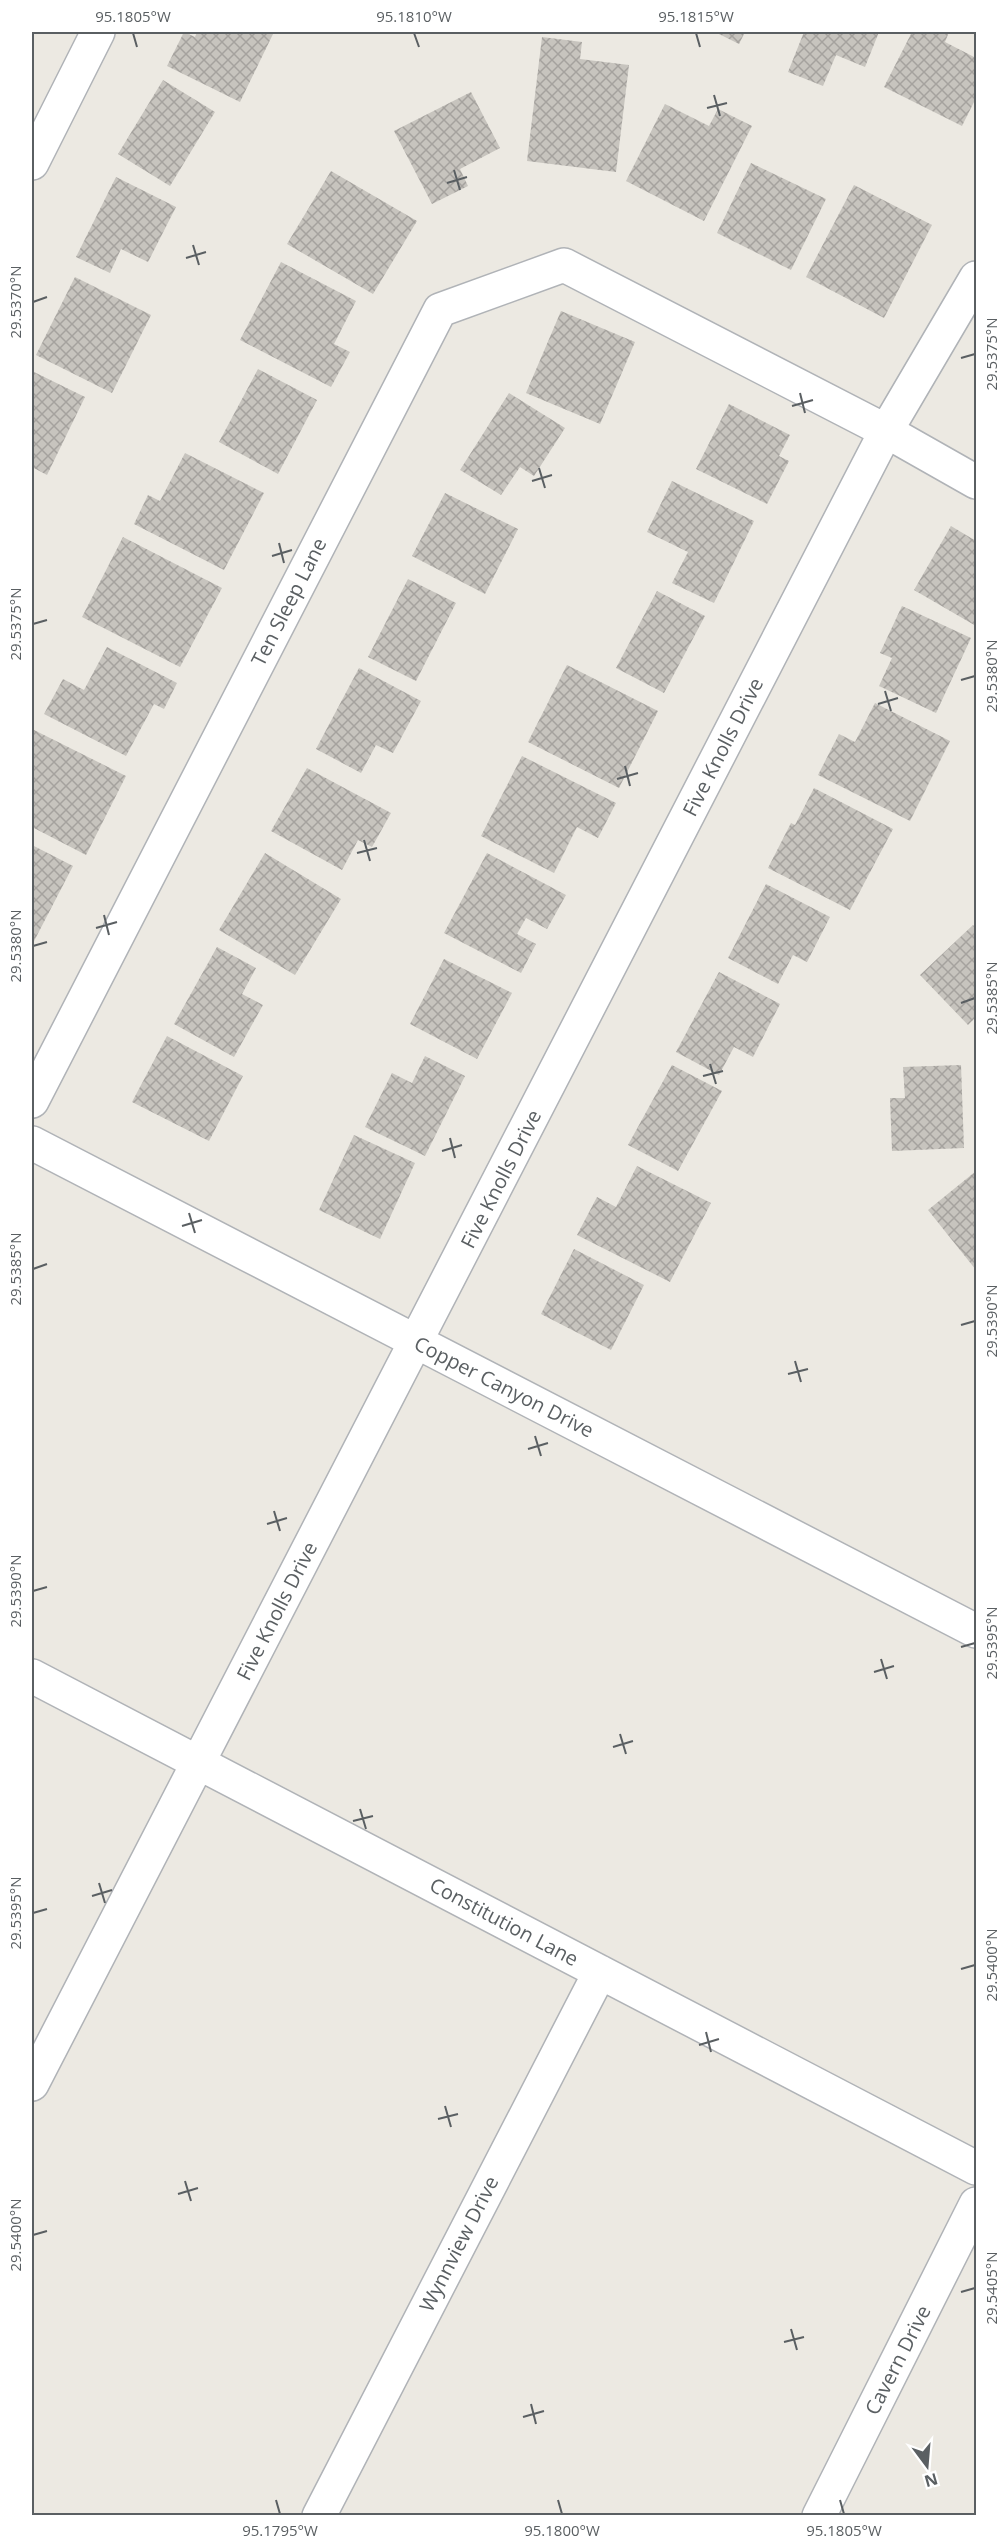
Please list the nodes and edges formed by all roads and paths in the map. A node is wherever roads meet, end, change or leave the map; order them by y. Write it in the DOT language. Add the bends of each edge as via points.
graph roads {
  1 [pos="98,32"];
  2 [pos="32,163"];
  3 [pos="976,278"];
  4 [pos="886,431"];
  5 [pos="976,482"];
  6 [pos="32,1101"];
  7 [pos="32,1143"];
  8 [pos="417,1342"];
  9 [pos="976,1631"];
  10 [pos="32,1676"];
  11 [pos="198,1763"];
  12 [pos="600,1972"];
  13 [pos="32,2084"];
  14 [pos="976,2168"];
  15 [pos="976,2204"];
  16 [pos="319,2516"];
  17 [pos="819,2516"];
  1 -- 2 [label="street"];
  3 -- 4 [label="street, Five Knolls Drive"];
  4 -- 5 [label="street, Ten Sleep Lane"];
  4 -- 6 [label="street, Ten Sleep Lane" via="564,265 440,310"];
  4 -- 8 [label="street, Five Knolls Drive"];
  7 -- 8 [label="street, Copper Canyon Drive"];
  8 -- 9 [label="street, Copper Canyon Drive"];
  8 -- 11 [label="street, Five Knolls Drive"];
  10 -- 11 [label="street, Constitution Lane"];
  11 -- 12 [label="street, Constitution Lane"];
  11 -- 13 [label="street, Five Knolls Drive"];
  12 -- 14 [label="street, Constitution Lane"];
  12 -- 16 [label="street, Wynnview Drive"];
  15 -- 17 [label="street, Cavern Drive"];
}
